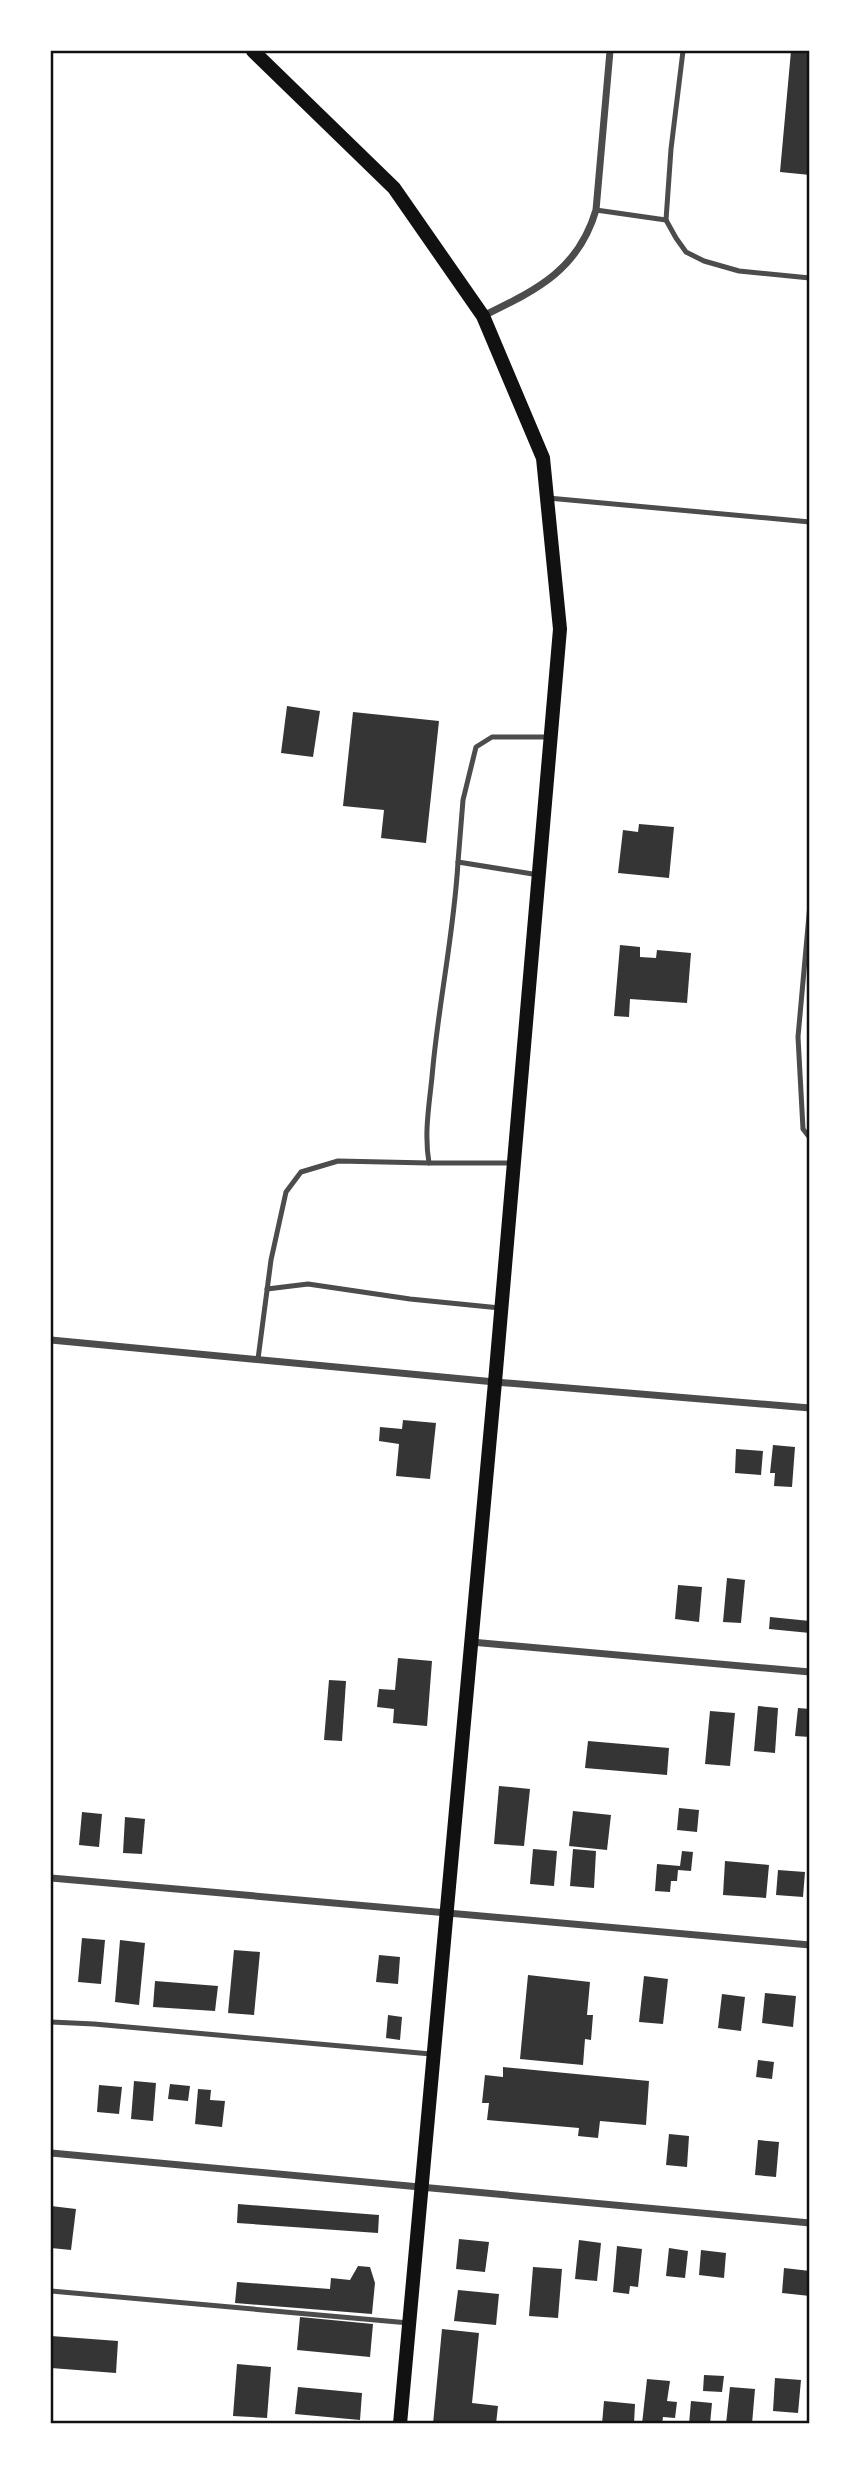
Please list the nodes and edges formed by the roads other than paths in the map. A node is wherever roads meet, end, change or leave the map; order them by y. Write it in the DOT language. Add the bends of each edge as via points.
graph roads {
  1 [pos="253,51"];
  2 [pos="610,51"];
  3 [pos="683,51"];
  4 [pos="596,210"];
  5 [pos="666,219"];
  6 [pos="810,278"];
  7 [pos="483,316"];
  8 [pos="548,498"];
  9 [pos="810,522"];
  10 [pos="550,737"];
  11 [pos="458,862"];
  12 [pos="539,875"];
  13 [pos="810,904"];
  14 [pos="807,969"];
  15 [pos="810,1138"];
  16 [pos="429,1163"];
  17 [pos="514,1163"];
  18 [pos="267,1289"];
  19 [pos="501,1308"];
  20 [pos="51,1340"];
  21 [pos="258,1359"];
  22 [pos="495,1382"];
  23 [pos="810,1408"];
  24 [pos="471,1642"];
  25 [pos="810,1672"];
  26 [pos="51,1878"];
  27 [pos="447,1913"];
  28 [pos="810,1945"];
  29 [pos="51,2022"];
  30 [pos="434,2054"];
  31 [pos="51,2153"];
  32 [pos="421,2186"];
  33 [pos="810,2223"];
  34 [pos="51,2291"];
  35 [pos="409,2323"];
  36 [pos="400,2424"];
  1 -- 7 [label="main road" via="394,188"];
  2 -- 4 [label="street"];
  3 -- 5 [label="lane"];
  4 -- 5 [label="lane"];
  4 -- 7 [label="street" via="565,267 547,282"];
  5 -- 6 [label="lane" via="686,252 704,261 739,271"];
  7 -- 8 [label="main road" via="543,458"];
  8 -- 9 [label="lane"];
  8 -- 10 [label="main road" via="560,629"];
  10 -- 11 [label="lane" via="492,737 477,747 463,800"];
  10 -- 12 [label="main road"];
  11 -- 12 [label="lane"];
  11 -- 16 [label="lane" via="434,1048 426,1141"];
  12 -- 17 [label="main road"];
  13 -- 14 [label="lane"];
  14 -- 15 [label="lane" via="798,1037 803,1129"];
  16 -- 17 [label="lane"];
  16 -- 18 [label="lane" via="338,1161 301,1172 286,1192"];
  17 -- 19 [label="main road"];
  18 -- 19 [label="lane" via="308,1284"];
  18 -- 21 [label="lane"];
  19 -- 22 [label="main road"];
  20 -- 21 [label="street"];
  21 -- 22 [label="street"];
  22 -- 23 [label="street"];
  22 -- 24 [label="main road"];
  24 -- 25 [label="street"];
  24 -- 27 [label="main road"];
  26 -- 27 [label="street"];
  27 -- 28 [label="street"];
  27 -- 30 [label="main road"];
  29 -- 30 [label="lane"];
  30 -- 32 [label="main road"];
  31 -- 32 [label="street"];
  32 -- 33 [label="street"];
  32 -- 35 [label="main road"];
  34 -- 35 [label="lane"];
  35 -- 36 [label="main road"];
}
